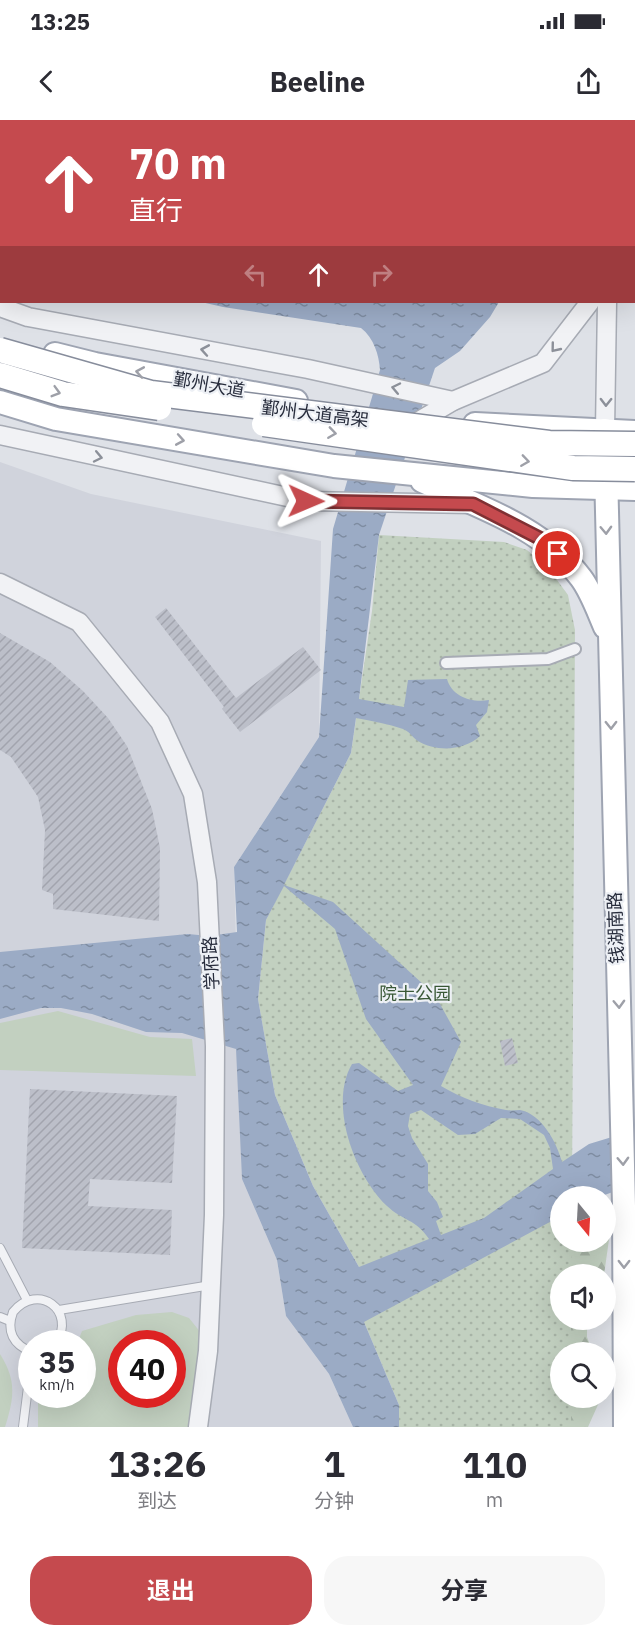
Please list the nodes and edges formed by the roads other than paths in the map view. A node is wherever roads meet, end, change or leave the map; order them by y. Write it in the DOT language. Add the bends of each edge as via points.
graph roads {
  1 [pos="590,303"];
  2 [pos="607,303"];
  3 [pos="0,307"];
  4 [pos="0,339"];
  5 [pos="0,350"];
  6 [pos="0,375"];
  7 [pos="453,401"];
  8 [pos="0,402"];
  9 [pos="419,421"];
  10 [pos="605,430"];
  11 [pos="635,432"];
  12 [pos="0,435"];
  13 [pos="635,444"];
  14 [pos="635,469"];
  15 [pos="407,474"];
  16 [pos="607,487"];
  17 [pos="635,489"];
  18 [pos="473,504"];
  19 [pos="0,583"];
  20 [pos="609,634"];
  21 [pos="575,649"];
  22 [pos="446,663"];
  23 [pos="0,1248"];
  24 [pos="211,1285"];
  25 [pos="27,1300"];
  26 [pos="59,1310"];
  27 [pos="0,1317"];
  28 [pos="10,1321"];
  29 [pos="62,1330"];
  30 [pos="18,1344"];
  31 [pos="25,1408"];
  32 [pos="23,1427"];
  33 [pos="198,1427"];
  34 [pos="625,1427"];
  1 -- 7 [label="street, one-way" via="543,363"];
  2 -- 10 [label="street, one-way"];
  7 -- 3 [label="street, 鄞州大道, one-way" via="308,369 28,317"];
  9 -- 4 [label="main road, 鄞州大道, one-way" via="95,364"];
  5 -- 13 [label="highway, 鄞州大道高架, bridge" via="151,393 549,443"];
  6 -- 14 [label="highway, 鄞州大道高架, one-way, bridge" via="75,396 573,468"];
  7 -- 9 [label="street"];
  8 -- 15 [label="main road, one-way" via="56,419 334,466"];
  9 -- 10 [label="main road, 鄞州大道"];
  10 -- 11 [label="main road, 鄞州大道"];
  10 -- 16 [label="main road, 钱湖南路"];
  12 -- 18 [label="street, one-way" via="306,501"];
  15 -- 16 [label="main road" via="533,486"];
  15 -- 18 [label="main road"];
  16 -- 17 [label="main road"];
  16 -- 20 [label="main road, 钱湖南路, one-way"];
  18 -- 20 [label="main road" via="547,542 582,578"];
  19 -- 24 [label="street, 学府路" via="79,622 160,722 193,794 207,882 215,1046"];
  20 -- 34 [label="main road, 钱湖南路, one-way" via="624,1206"];
  21 -- 22 [label="street" via="548,659"];
  23 -- 25 [label="lane"];
  24 -- 26 [label="lane"];
  24 -- 33 [label="street, 学府路" via="208,1351"];
  25 -- 26 [label="lane" via="50,1302"];
  25 -- 28 [label="lane" via="13,1312"];
  26 -- 29 [label="lane"];
  27 -- 28 [label="lane"];
  28 -- 30 [label="lane"];
  31 -- 32 [label="lane"];
}
